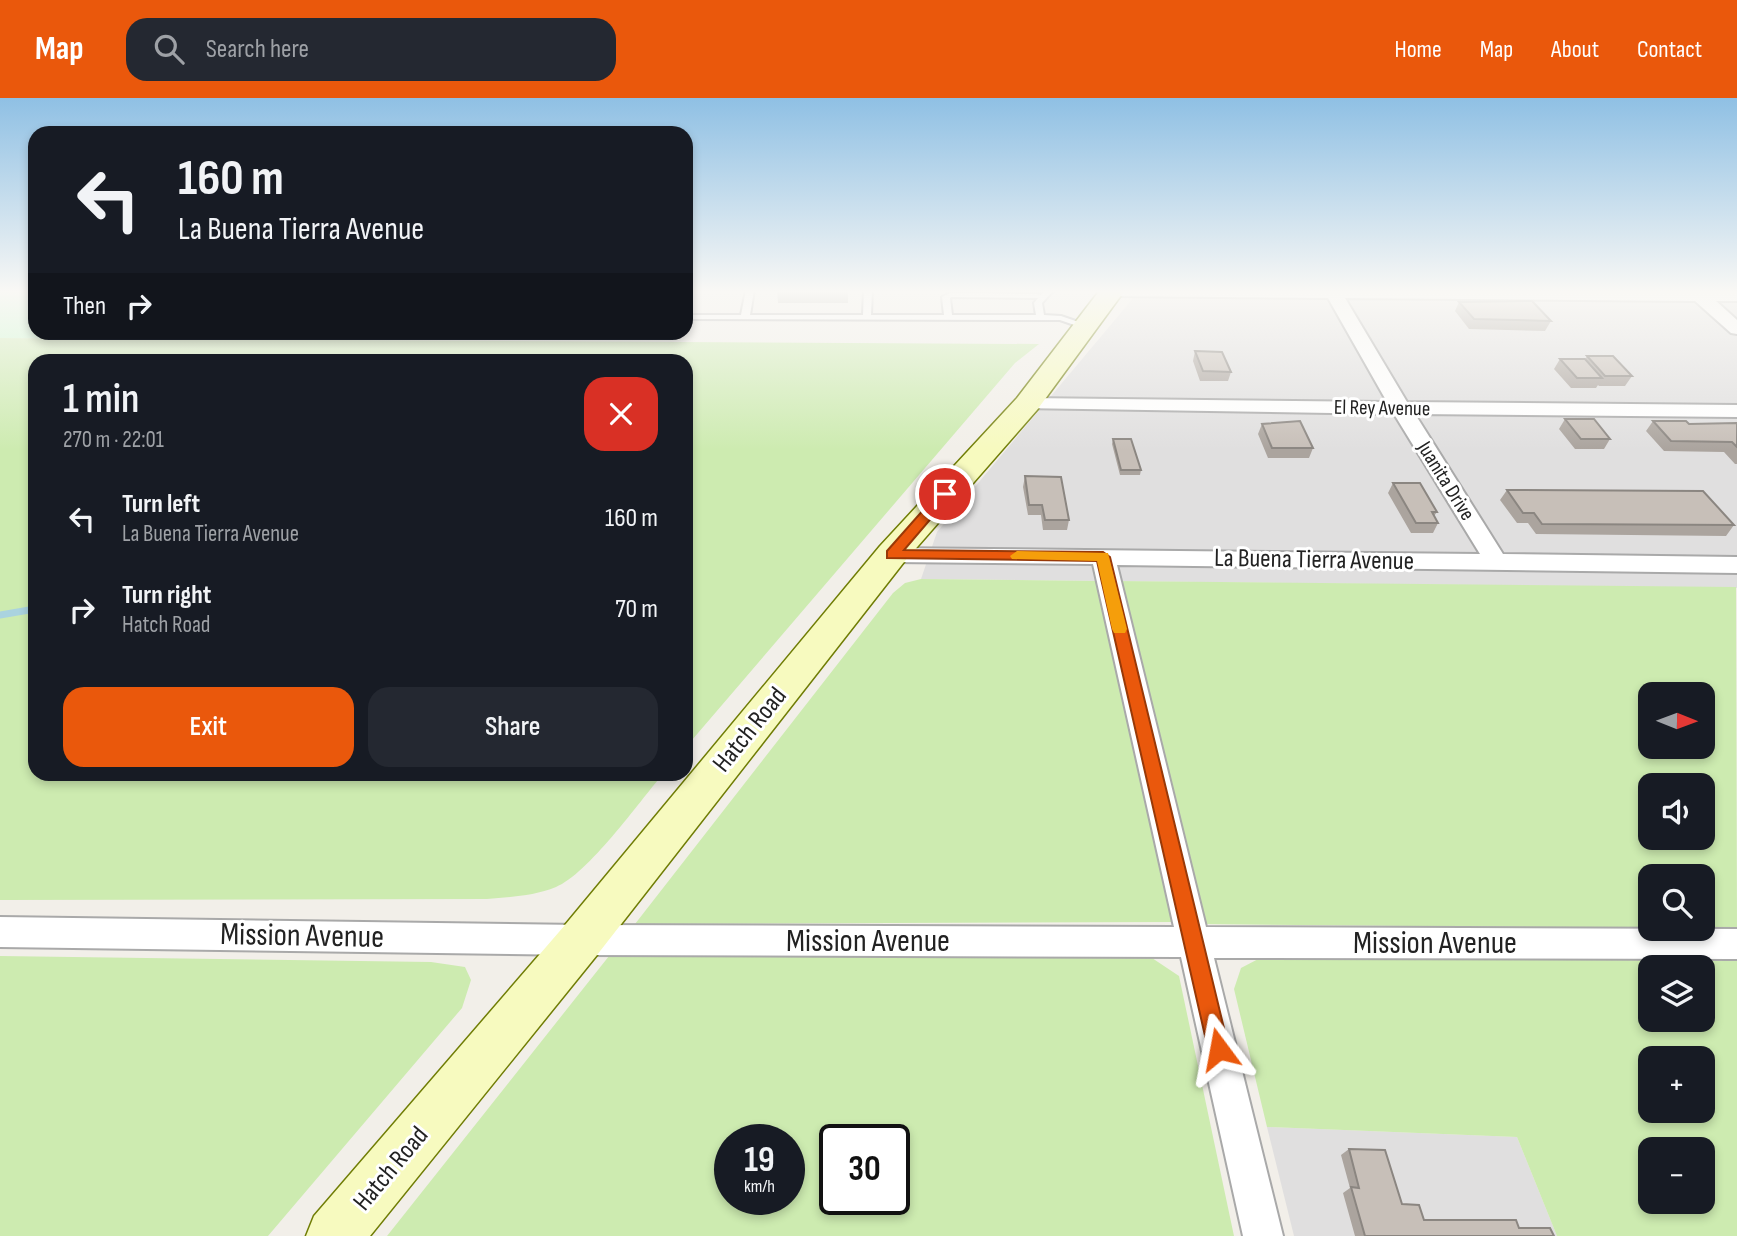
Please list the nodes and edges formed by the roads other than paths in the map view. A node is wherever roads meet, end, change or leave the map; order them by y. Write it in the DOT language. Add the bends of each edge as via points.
graph roads {
  1 [pos="1073,343"];
  2 [pos="1363,343"];
  3 [pos="1027,404"];
  4 [pos="1401,408"];
  5 [pos="1737,411"];
  6 [pos="892,554"];
  7 [pos="1103,557"];
  8 [pos="1497,563"];
  9 [pos="1737,565"];
  10 [pos="0,932"];
  11 [pos="581,940"];
  12 [pos="1193,942"];
  13 [pos="1737,944"];
  14 [pos="334,1236"];
  15 [pos="1263,1236"];
  1 -- 3 [label="street, Hatch Road"];
  2 -- 4 [label="street, Juanita Drive"];
  3 -- 4 [label="street, El Rey Avenue"];
  3 -- 6 [label="street, Hatch Road"];
  4 -- 5 [label="street, El Rey Avenue"];
  4 -- 8 [label="street, Juanita Drive"];
  6 -- 7 [label="street, La Buena Tierra Avenue"];
  6 -- 11 [label="street, Hatch Road"];
  7 -- 8 [label="street, La Buena Tierra Avenue"];
  7 -- 12 [label="street"];
  8 -- 9 [label="street, La Buena Tierra Avenue"];
  10 -- 11 [label="street, Mission Avenue"];
  11 -- 12 [label="street, Mission Avenue"];
  11 -- 14 [label="street, Hatch Road"];
  12 -- 13 [label="street, Mission Avenue"];
  12 -- 15 [label="street"];
}
